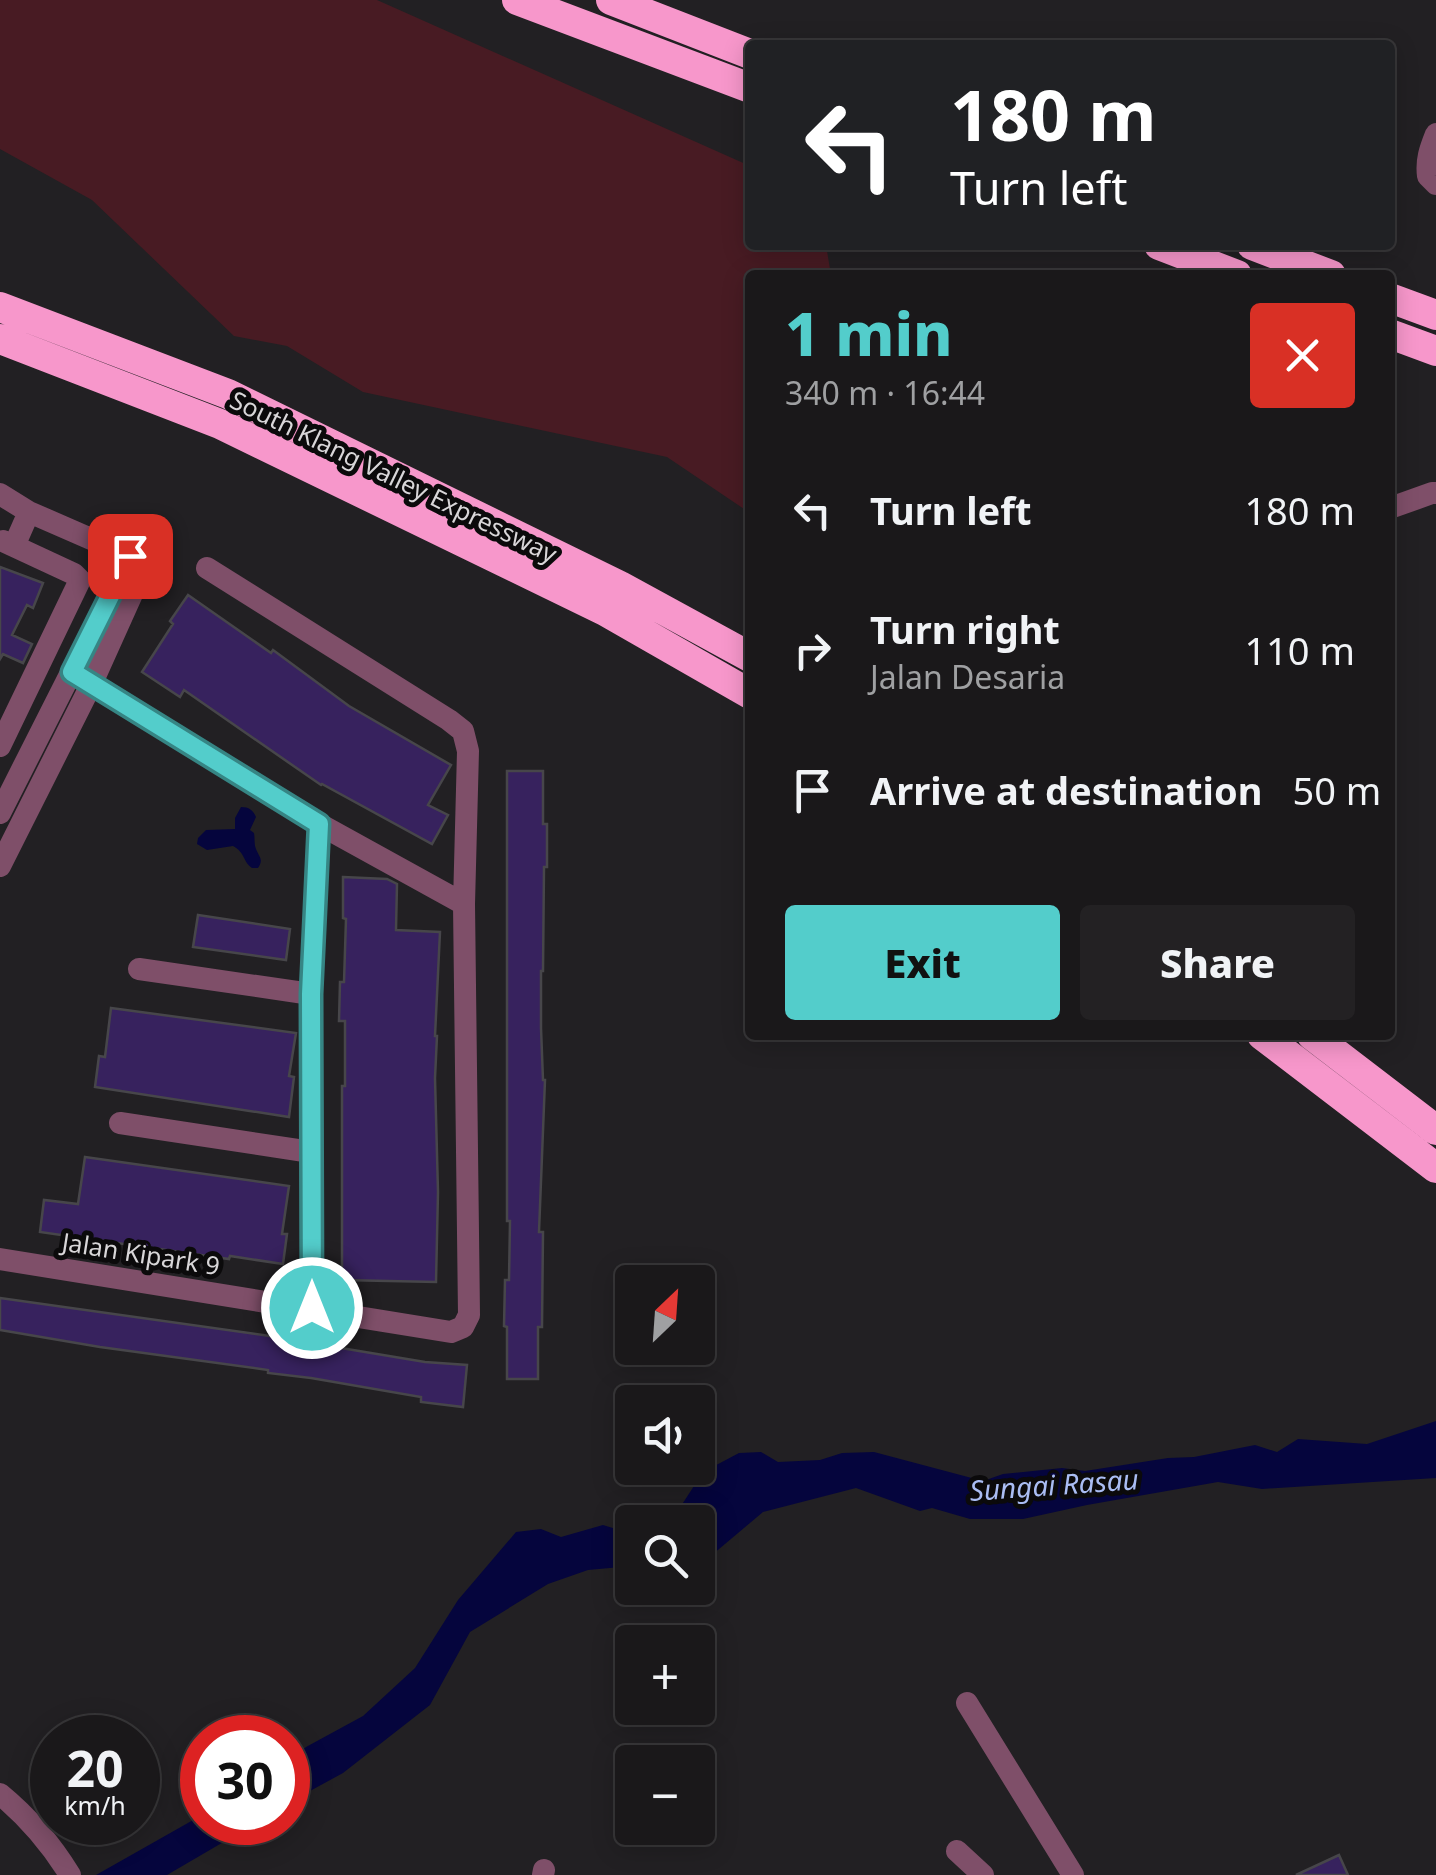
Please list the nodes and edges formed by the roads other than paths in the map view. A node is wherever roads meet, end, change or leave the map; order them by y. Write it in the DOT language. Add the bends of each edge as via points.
graph roads {
  1 [pos="517,0"];
  2 [pos="612,0"];
  3 [pos="745,52"];
  4 [pos="745,86"];
  5 [pos="1436,134"];
  6 [pos="1436,184"];
  7 [pos="1172,250"];
  8 [pos="1265,250"];
  9 [pos="1224,270"];
  10 [pos="1317,270"];
  11 [pos="1395,300"];
  12 [pos="0,306"];
  13 [pos="1436,315"];
  14 [pos="1395,336"];
  15 [pos="0,338"];
  16 [pos="1436,352"];
  17 [pos="1436,493"];
  18 [pos="0,494"];
  19 [pos="1395,506"];
  20 [pos="30,512"];
  21 [pos="7,543"];
  22 [pos="207,568"];
  23 [pos="745,654"];
  24 [pos="82,678"];
  25 [pos="745,691"];
  26 [pos="0,746"];
  27 [pos="11,765"];
  28 [pos="0,813"];
  29 [pos="319,824"];
  30 [pos="0,866"];
  31 [pos="464,904"];
  32 [pos="139,968"];
  33 [pos="311,994"];
  34 [pos="1269,1040"];
  35 [pos="1319,1040"];
  36 [pos="120,1122"];
  37 [pos="1436,1130"];
  38 [pos="312,1152"];
  39 [pos="1436,1168"];
  40 [pos="0,1259"];
  41 [pos="312,1308"];
  42 [pos="967,1703"];
  43 [pos="0,1794"];
  44 [pos="957,1851"];
  45 [pos="68,1873"];
  46 [pos="983,1875"];
  47 [pos="1073,1875"];
  1 -- 4 [label="highway"];
  2 -- 3 [label="highway"];
  5 -- 6 [label="street" via="1426,165"];
  7 -- 9 [label="highway"];
  8 -- 10 [label="highway"];
  11 -- 13 [label="highway"];
  12 -- 23 [label="highway, South Klang Valley Expressway" via="228,394"];
  14 -- 16 [label="highway"];
  15 -- 25 [label="highway, South Klang Valley Expressway" via="220,424 604,611"];
  17 -- 19 [label="street"];
  18 -- 20 [label="street"];
  20 -- 21 [label="street"];
  20 -- 24 [label="street" via="146,563"];
  21 -- 26 [label="street" via="80,580"];
  22 -- 31 [label="street" via="463,731"];
  24 -- 27 [label="street"];
  24 -- 29 [label="street"];
  24 -- 30 [label="street"];
  27 -- 28 [label="street"];
  29 -- 31 [label="street"];
  29 -- 33 [label="street"];
  31 -- 41 [label="street, Jalan Kipark 9" via="469,1316 450,1332"];
  32 -- 33 [label="street"];
  33 -- 38 [label="street"];
  34 -- 39 [label="highway"];
  35 -- 37 [label="highway"];
  36 -- 38 [label="street"];
  38 -- 41 [label="street"];
  40 -- 41 [label="street, Jalan Kipark 9"];
  42 -- 47 [label="street"];
  43 -- 45 [label="street" via="39,1831"];
  44 -- 46 [label="street"];
}
